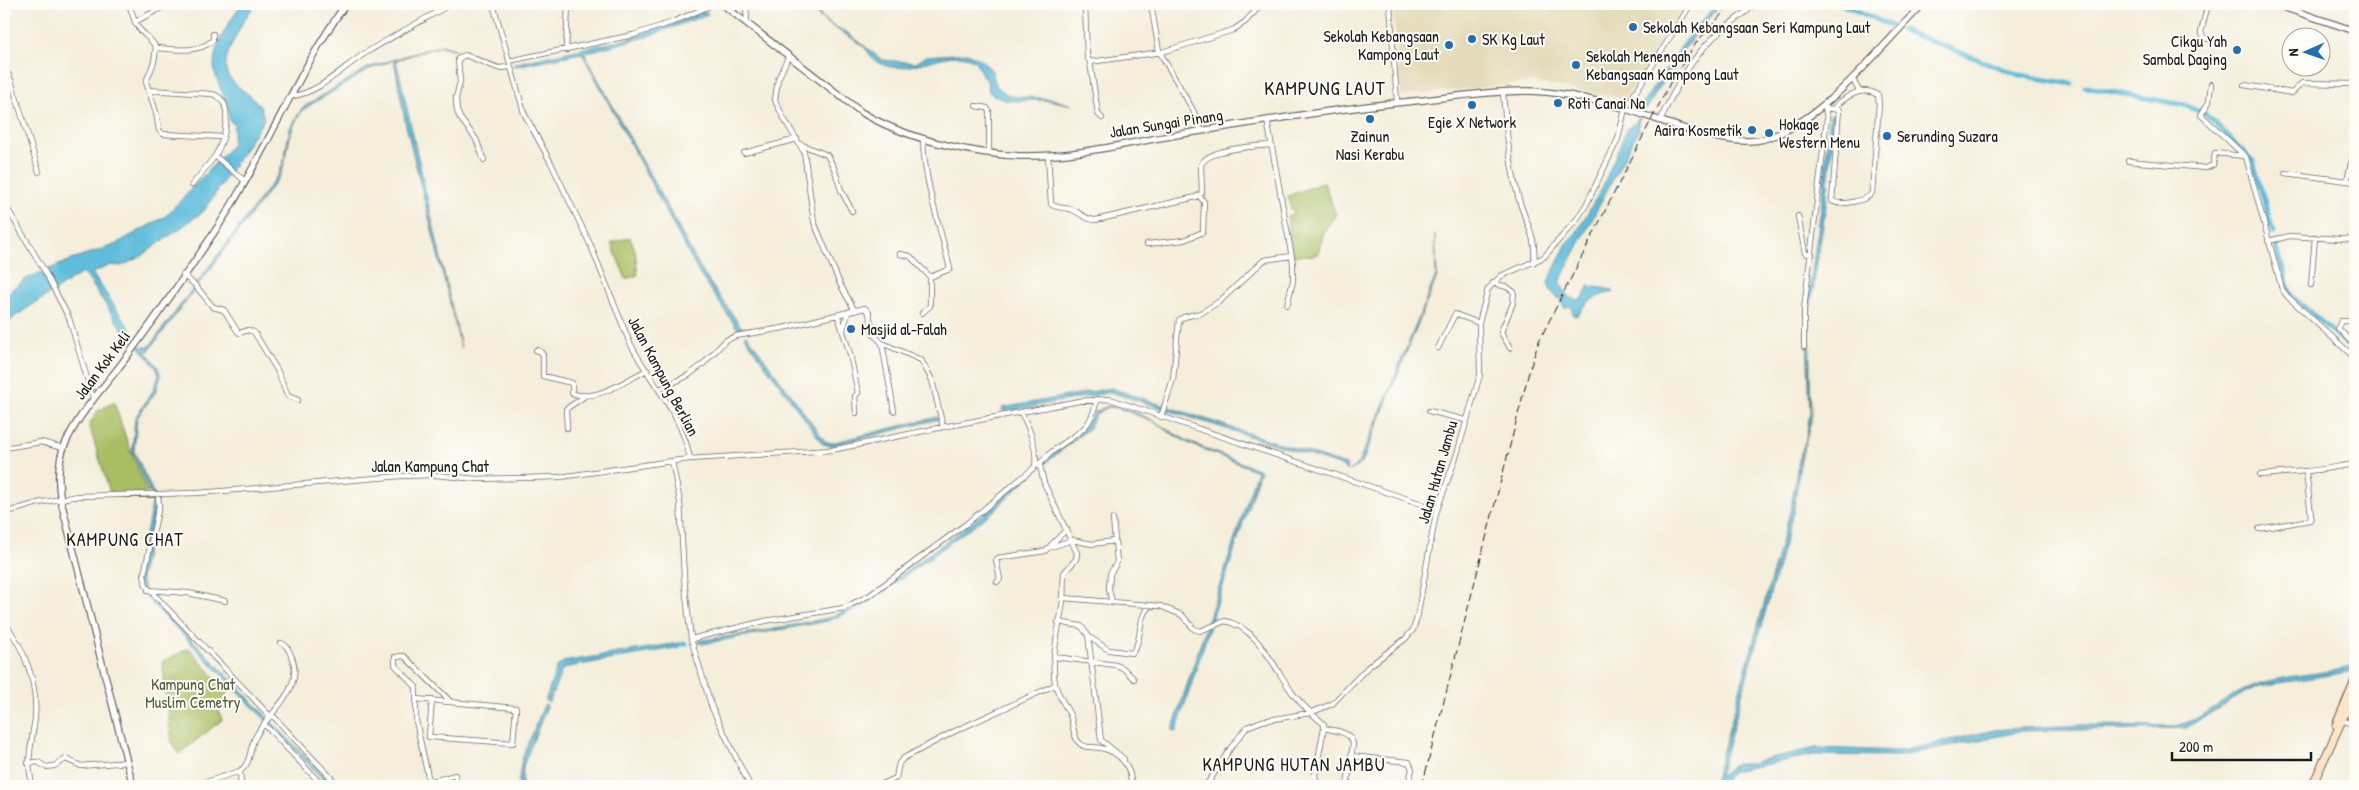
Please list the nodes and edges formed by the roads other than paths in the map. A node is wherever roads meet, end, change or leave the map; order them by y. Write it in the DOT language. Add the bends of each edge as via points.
graph roads {
  1 [pos="129,4"];
  2 [pos="168,4"];
  3 [pos="346,4"];
  4 [pos="451,4"];
  5 [pos="493,4"];
  6 [pos="568,4"];
  7 [pos="714,4"];
  8 [pos="722,4"];
  9 [pos="746,4"];
  10 [pos="1085,4"];
  11 [pos="1151,4"];
  12 [pos="1262,4"];
  13 [pos="1390,4"];
  14 [pos="1691,4"];
  15 [pos="1755,4"];
  16 [pos="1922,4"];
  17 [pos="2208,4"];
  18 [pos="2274,4"];
  19 [pos="135,22"];
  20 [pos="747,22"];
  21 [pos="2355,31"];
  22 [pos="213,34"];
  23 [pos="2355,35"];
  24 [pos="2221,42"];
  25 [pos="156,48"];
  26 [pos="566,50"];
  27 [pos="1159,51"];
  28 [pos="789,55"];
  29 [pos="2355,60"];
  30 [pos="509,61"];
  31 [pos="1090,62"];
  32 [pos="510,68"];
  33 [pos="4,71"];
  34 [pos="1852,78"];
  35 [pos="2211,84"];
  36 [pos="2244,84"];
  37 [pos="2355,84"];
  38 [pos="148,90"];
  39 [pos="1859,92"];
  40 [pos="1503,93"];
  41 [pos="292,96"];
  42 [pos="1397,102"];
  43 [pos="976,106"];
  44 [pos="1824,107"];
  45 [pos="1834,108"];
  46 [pos="1625,109"];
  47 [pos="1102,118"];
  48 [pos="1267,120"];
  49 [pos="1658,120"];
  50 [pos="2355,122"];
  51 [pos="1201,131"];
  52 [pos="223,137"];
  53 [pos="923,138"];
  54 [pos="2355,139"];
  55 [pos="798,141"];
  56 [pos="1271,145"];
  57 [pos="2355,145"];
  58 [pos="744,153"];
  59 [pos="989,153"];
  60 [pos="1048,155"];
  61 [pos="2244,156"];
  62 [pos="217,157"];
  63 [pos="484,160"];
  64 [pos="2128,161"];
  65 [pos="39,172"];
  66 [pos="2285,172"];
  67 [pos="243,179"];
  68 [pos="2347,180"];
  69 [pos="2355,182"];
  70 [pos="192,185"];
  71 [pos="1199,196"];
  72 [pos="4,203"];
  73 [pos="852,211"];
  74 [pos="1798,216"];
  75 [pos="2315,238"];
  76 [pos="2269,240"];
  77 [pos="2355,240"];
  78 [pos="1147,244"];
  79 [pos="900,254"];
  80 [pos="1812,255"];
  81 [pos="1291,256"];
  82 [pos="1534,262"];
  83 [pos="183,276"];
  84 [pos="930,278"];
  85 [pos="1493,282"];
  86 [pos="2311,285"];
  87 [pos="1288,305"];
  88 [pos="855,311"];
  89 [pos="848,313"];
  90 [pos="922,313"];
  91 [pos="838,316"];
  92 [pos="2355,321"];
  93 [pos="1479,323"];
  94 [pos="843,331"];
  95 [pos="882,343"];
  96 [pos="2355,346"];
  97 [pos="1438,348"];
  98 [pos="1510,348"];
  99 [pos="1804,348"];
  100 [pos="536,350"];
  101 [pos="2355,358"];
  102 [pos="647,370"];
  103 [pos="660,389"];
  104 [pos="585,396"];
  105 [pos="93,398"];
  106 [pos="1097,399"];
  107 [pos="298,400"];
  108 [pos="894,411"];
  109 [pos="1429,411"];
  110 [pos="856,413"];
  111 [pos="1021,413"];
  112 [pos="1161,417"];
  113 [pos="1465,420"];
  114 [pos="942,427"];
  115 [pos="567,428"];
  116 [pos="4,448"];
  117 [pos="63,448"];
  118 [pos="690,459"];
  119 [pos="672,461"];
  120 [pos="1042,461"];
  121 [pos="2355,464"];
  122 [pos="1034,467"];
  123 [pos="2306,471"];
  124 [pos="2260,475"];
  125 [pos="158,495"];
  126 [pos="61,501"];
  127 [pos="1438,509"];
  128 [pos="4,513"];
  129 [pos="1113,519"];
  130 [pos="1067,529"];
  131 [pos="2260,529"];
  132 [pos="1072,540"];
  133 [pos="1114,541"];
  134 [pos="1048,548"];
  135 [pos="997,582"];
  136 [pos="148,590"];
  137 [pos="1064,598"];
  138 [pos="226,601"];
  139 [pos="1112,603"];
  140 [pos="1151,605"];
  141 [pos="4,622"];
  142 [pos="1058,622"];
  143 [pos="1089,637"];
  144 [pos="691,639"];
  145 [pos="281,643"];
  146 [pos="1055,657"];
  147 [pos="1092,660"];
  148 [pos="1134,679"];
  149 [pos="2355,680"];
  150 [pos="1055,685"];
  151 [pos="2354,693"];
  152 [pos="416,699"];
  153 [pos="432,700"];
  154 [pos="451,702"];
  155 [pos="1310,713"];
  156 [pos="267,719"];
  157 [pos="2343,721"];
  158 [pos="2355,724"];
  159 [pos="1324,728"];
  160 [pos="1351,756"];
  161 [pos="127,762"];
  162 [pos="28,763"];
  163 [pos="1128,764"];
  164 [pos="2320,767"];
  165 [pos="240,771"];
  166 [pos="336,784"];
  167 [pos="429,784"];
  168 [pos="33,786"];
  169 [pos="133,786"];
  170 [pos="194,786"];
  171 [pos="240,786"];
  172 [pos="323,786"];
  173 [pos="457,786"];
  174 [pos="750,786"];
  175 [pos="878,786"];
  176 [pos="1131,786"];
  177 [pos="1206,786"];
  178 [pos="1326,786"];
  179 [pos="1347,786"];
  180 [pos="1408,786"];
  181 [pos="2312,786"];
  1 -- 19 [label="street"];
  2 -- 19 [label="street"];
  3 -- 41 [label="street, Jalan Kok Keli"];
  4 -- 41 [label="street" via="366,53 327,80"];
  5 -- 30 [label="street, Jalan Kampung Berlian"];
  6 -- 26 [label="street"];
  7 -- 26 [label="street" via="633,35"];
  8 -- 20 [label="street, Jalan Sungai Pinang"];
  9 -- 20 [label="street"];
  10 -- 31 [label="street" via="1086,57"];
  11 -- 27 [label="street"];
  12 -- 27 [label="street" via="1233,30"];
  13 -- 42 [label="street"];
  14 -- 46 [label="street"];
  15 -- 49 [label="street" via="1702,49"];
  16 -- 34 [label="street, Jalan Sungai Pinang"];
  17 -- 24 [label="street" via="2202,35"];
  18 -- 21 [label="street"];
  19 -- 25 [label="street" via="139,32"];
  20 -- 28 [label="street, Jalan Sungai Pinang"];
  22 -- 25 [label="street" via="214,40 210,43 188,50"];
  23 -- 29 [label="street"];
  25 -- 38 [label="street" via="146,79"];
  26 -- 30 [label="street"];
  27 -- 31 [label="street"];
  27 -- 51 [label="street"];
  28 -- 53 [label="street, Jalan Sungai Pinang" via="861,112 881,124"];
  28 -- 55 [label="street" via="778,79 776,100"];
  30 -- 32 [label="street, Jalan Kampung Berlian"];
  31 -- 47 [label="street" via="1098,114"];
  32 -- 63 [label="street" via="498,68 465,55 458,59 458,114 476,139"];
  32 -- 102 [label="street, Jalan Kampung Berlian" via="526,118 591,246 618,318"];
  33 -- 65 [label="street" via="11,80"];
  34 -- 39 [label="street"];
  34 -- 44 [label="street, Jalan Sungai Pinang"];
  35 -- 61 [label="street" via="2209,102 2203,112"];
  36 -- 37 [label="street" via="2292,93 2302,83"];
  38 -- 52 [label="street" via="162,133"];
  38 -- 52 [label="street" via="219,97 226,109"];
  39 -- 45 [label="street" via="1844,98"];
  39 -- 45 [label="street" via="1876,94 1879,99 1872,193 1868,197 1841,203 1832,201 1839,113 1839,109"];
  40 -- 42 [label="street, Jalan Sungai Pinang"];
  40 -- 46 [label="street, Jalan Sungai Pinang" via="1545,92"];
  40 -- 82 [label="street" via="1515,186 1535,242"];
  41 -- 67 [label="street, Jalan Kok Keli"];
  42 -- 48 [label="street, Jalan Sungai Pinang"];
  43 -- 59 [label="street" via="987,108 990,114"];
  44 -- 45 [label="street"];
  44 -- 49 [label="street, Jalan Sungai Pinang" via="1782,132 1754,141 1725,138"];
  44 -- 80 [label="street" via="1827,118"];
  46 -- 49 [label="street, Jalan Sungai Pinang"];
  46 -- 82 [label="street" via="1618,139 1586,205 1550,251"];
  48 -- 51 [label="street, Jalan Sungai Pinang"];
  48 -- 56 [label="street"];
  50 -- 54 [label="street" via="2352,127"];
  51 -- 60 [label="street, Jalan Sungai Pinang"];
  52 -- 62 [label="street"];
  53 -- 59 [label="street, Jalan Sungai Pinang"];
  53 -- 84 [label="street" via="925,172 950,269"];
  55 -- 58 [label="street"];
  55 -- 73 [label="street" via="827,155"];
  55 -- 88 [label="street" via="807,162 814,222"];
  56 -- 71 [label="street" via="1223,151 1206,159 1201,165 1202,193"];
  56 -- 81 [label="street"];
  57 -- 68 [label="street"];
  59 -- 60 [label="street, Jalan Sungai Pinang"];
  60 -- 71 [label="street" via="1051,204 1069,208 1085,219 1105,219"];
  61 -- 64 [label="street" via="2215,152 2213,165 2206,168"];
  61 -- 76 [label="street"];
  62 -- 67 [label="street"];
  62 -- 70 [label="street"];
  66 -- 68 [label="street"];
  67 -- 83 [label="street, Jalan Kok Keli" via="220,223"];
  68 -- 69 [label="street"];
  71 -- 78 [label="street" via="1204,202 1203,232 1184,240"];
  72 -- 105 [label="street" via="59,297"];
  74 -- 80 [label="street" via="1806,255"];
  75 -- 76 [label="street"];
  75 -- 77 [label="street"];
  75 -- 86 [label="street"];
  76 -- 101 [label="street" via="2284,292"];
  79 -- 84 [label="street" via="910,256"];
  80 -- 99 [label="street" via="1804,308"];
  81 -- 87 [label="street" via="1292,281"];
  81 -- 112 [label="street" via="1264,260 1220,301 1201,313 1179,320 1173,379"];
  82 -- 85 [label="street"];
  83 -- 105 [label="street, Jalan Kok Keli"];
  83 -- 107 [label="street" via="213,307 229,315 238,332 254,332 288,396"];
  84 -- 90 [label="street" via="930,306"];
  85 -- 93 [label="street, Jalan Hutan Jambu"];
  85 -- 98 [label="street" via="1508,286 1514,292 1501,332"];
  88 -- 89 [label="street"];
  88 -- 95 [label="street" via="866,308 873,334"];
  89 -- 91 [label="street"];
  89 -- 94 [label="street"];
  91 -- 94 [label="street"];
  91 -- 103 [label="street" via="726,340 689,375"];
  92 -- 96 [label="street" via="2341,321 2338,328"];
  93 -- 97 [label="street" via="1455,314"];
  93 -- 113 [label="street, Jalan Hutan Jambu" via="1480,375"];
  94 -- 110 [label="street" via="858,393 855,396"];
  95 -- 108 [label="street"];
  95 -- 114 [label="street" via="921,360 932,380"];
  100 -- 104 [label="street" via="543,355 543,376 572,383 572,392"];
  102 -- 103 [label="street, Jalan Kampung Berlian"];
  102 -- 104 [label="street" via="613,387"];
  103 -- 118 [label="street, Jalan Kampung Berlian" via="682,429"];
  104 -- 115 [label="street" via="566,409"];
  105 -- 117 [label="street, Jalan Kok Keli"];
  106 -- 111 [label="street"];
  106 -- 112 [label="street" via="1116,400"];
  106 -- 120 [label="street" via="1084,428"];
  109 -- 113 [label="street"];
  111 -- 114 [label="street"];
  111 -- 122 [label="street" via="1036,457"];
  112 -- 127 [label="street"];
  113 -- 127 [label="street, Jalan Hutan Jambu"];
  114 -- 118 [label="street" via="832,450"];
  116 -- 117 [label="street" via="41,442"];
  117 -- 126 [label="street, Jalan Kok Keli" via="58,469"];
  118 -- 119 [label="street, Jalan Kampung Berlian"];
  119 -- 125 [label="street, Jalan Kampung Chat" via="560,477 477,479 401,476"];
  119 -- 144 [label="street" via="680,502"];
  120 -- 122 [label="street"];
  120 -- 130 [label="street" via="1040,469"];
  121 -- 123 [label="street"];
  122 -- 144 [label="street" via="982,513 870,595 844,608"];
  123 -- 124 [label="street"];
  123 -- 131 [label="street" via="2310,520"];
  125 -- 126 [label="street, Jalan Kampung Chat" via="95,495"];
  125 -- 136 [label="street" via="159,506 144,574"];
  126 -- 128 [label="street" via="38,503"];
  126 -- 161 [label="street, Jalan Kok Keli"];
  127 -- 155 [label="street, Jalan Hutan Jambu" via="1413,630 1368,667 1332,704"];
  129 -- 133 [label="street"];
  130 -- 132 [label="street"];
  130 -- 134 [label="street"];
  132 -- 133 [label="street" via="1092,544"];
  132 -- 134 [label="street"];
  132 -- 137 [label="street" via="1077,557 1064,573"];
  133 -- 139 [label="street" via="1117,564 1110,574"];
  134 -- 135 [label="street" via="1043,552 998,558 1000,579"];
  136 -- 138 [label="street" via="188,593"];
  136 -- 156 [label="street"];
  137 -- 139 [label="street"];
  137 -- 142 [label="street"];
  139 -- 140 [label="street"];
  140 -- 143 [label="street" via="1143,615 1138,644 1132,653 1109,650"];
  140 -- 155 [label="street" via="1173,610 1187,619 1194,629 1203,631 1225,621 1240,626 1269,656"];
  141 -- 162 [label="street" via="18,643 32,677 35,717"];
  142 -- 143 [label="street" via="1081,626"];
  142 -- 146 [label="street"];
  143 -- 147 [label="street"];
  144 -- 174 [label="street" via="712,708"];
  145 -- 156 [label="street" via="291,655 295,674 283,704"];
  146 -- 147 [label="street"];
  146 -- 150 [label="street"];
  147 -- 148 [label="street" via="1123,668"];
  147 -- 163 [label="street" via="1101,740"];
  149 -- 151 [label="main road"];
  150 -- 163 [label="street" via="1082,746 1104,749"];
  150 -- 175 [label="street" via="904,758 899,763 896,778"];
  151 -- 157 [label="main road"];
  151 -- 164 [label="main road"];
  152 -- 153 [label="street"];
  152 -- 154 [label="street" via="416,687 396,666 395,656 404,656"];
  152 -- 167 [label="street" via="416,721"];
  153 -- 154 [label="street"];
  153 -- 154 [label="street" via="429,737 513,743 516,708"];
  155 -- 159 [label="street" via="1324,724"];
  155 -- 177 [label="street, Jalan Hutan Jambu" via="1262,721 1247,728"];
  156 -- 165 [label="street" via="255,737 246,766"];
  156 -- 166 [label="street" via="274,717"];
  156 -- 172 [label="street"];
  157 -- 158 [label="street"];
  157 -- 164 [label="main road"];
  159 -- 160 [label="street" via="1352,738"];
  159 -- 178 [label="street" via="1315,775 1316,782"];
  160 -- 179 [label="street"];
  160 -- 180 [label="street" via="1409,762 1412,769"];
  161 -- 162 [label="street" via="81,766 66,759 46,767 38,762"];
  161 -- 169 [label="street, Jalan Kok Keli"];
  162 -- 168 [label="street"];
  163 -- 176 [label="street"];
  164 -- 181 [label="main road"];
  165 -- 170 [label="street"];
  165 -- 171 [label="street"];
  167 -- 173 [label="street" via="455,776"];
}
